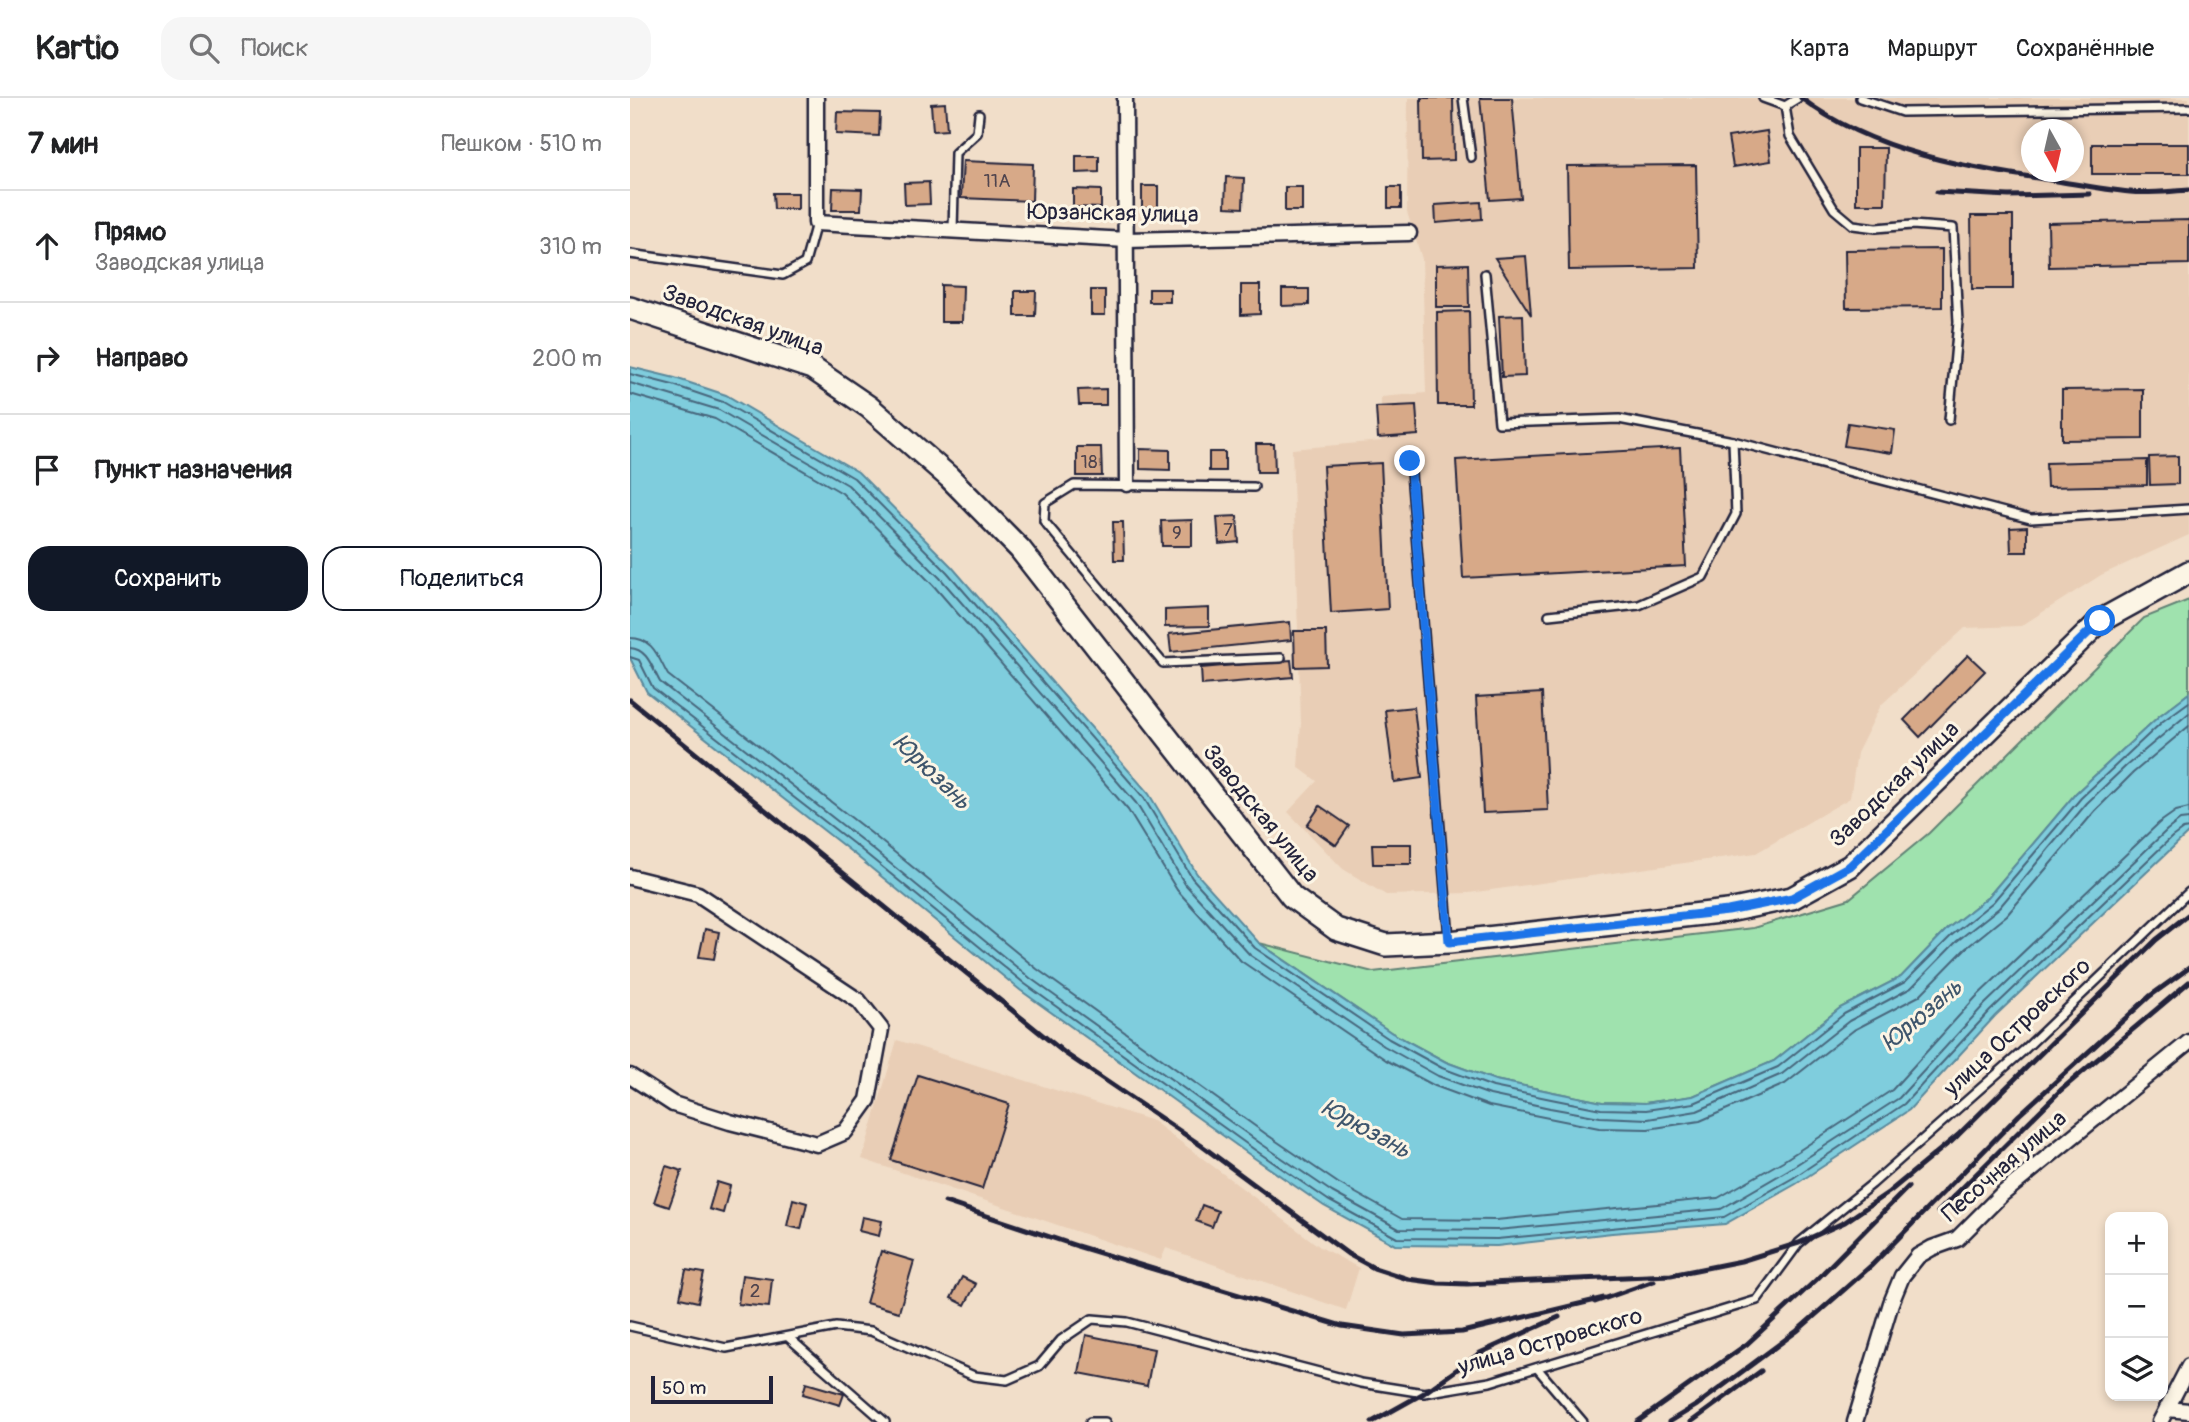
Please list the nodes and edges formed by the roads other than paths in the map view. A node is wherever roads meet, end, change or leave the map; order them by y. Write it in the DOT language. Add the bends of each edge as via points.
graph roads {
  1 [pos="816,98"];
  2 [pos="1125,98"];
  3 [pos="1463,98"];
  4 [pos="1763,98"];
  5 [pos="1798,98"];
  6 [pos="1860,98"];
  7 [pos="1786,106"];
  8 [pos="2189,108"];
  9 [pos="979,114"];
  10 [pos="1471,157"];
  11 [pos="816,223"];
  12 [pos="953,230"];
  13 [pos="1409,233"];
  14 [pos="1127,240"];
  15 [pos="630,254"];
  16 [pos="1485,274"];
  17 [pos="630,308"];
  18 [pos="1949,420"];
  19 [pos="1733,441"];
  20 [pos="1410,461"];
  21 [pos="1127,484"];
  22 [pos="1254,487"];
  23 [pos="2189,509"];
  24 [pos="2189,572"];
  25 [pos="1549,615"];
  26 [pos="1281,658"];
  27 [pos="630,877"];
  28 [pos="2189,892"];
  29 [pos="1449,942"];
  30 [pos="2189,1042"];
  31 [pos="630,1076"];
  32 [pos="630,1326"];
  33 [pos="788,1337"];
  34 [pos="2189,1366"];
  35 [pos="1536,1368"];
  36 [pos="2189,1411"];
  37 [pos="2164,1415"];
  38 [pos="885,1422"];
  39 [pos="1090,1422"];
  40 [pos="1105,1422"];
  41 [pos="1583,1422"];
  42 [pos="1855,1422"];
  1 -- 11 [label="street"];
  2 -- 14 [label="street"];
  3 -- 10 [label="lane"];
  4 -- 7 [label="lane"];
  5 -- 7 [label="lane"];
  6 -- 8 [label="lane" via="1902,112"];
  7 -- 18 [label="lane" via="1790,136 1834,209 1853,225 1953,228 1958,322"];
  9 -- 12 [label="lane" via="977,133 955,153"];
  11 -- 12 [label="street, Юрзанская улица"];
  11 -- 15 [label="lane" via="805,263 783,275"];
  12 -- 14 [label="street, Юрзанская улица"];
  13 -- 14 [label="street, Юрзанская улица"];
  14 -- 21 [label="street"];
  16 -- 19 [label="lane" via="1499,423 1619,419"];
  17 -- 29 [label="street, Заводская улица" via="812,368 869,407 1020,549 1292,898 1336,929 1386,944"];
  19 -- 23 [label="lane" via="2031,519"];
  19 -- 25 [label="lane" via="1737,514 1703,577 1639,605"];
  20 -- 29 [label="lane"];
  21 -- 22 [label="lane"];
  21 -- 26 [label="lane" via="1074,485 1045,503 1044,521 1163,663"];
  24 -- 29 [label="street, Заводская улица" via="2100,621 1850,866 1792,898 1728,911"];
  27 -- 31 [label="street" via="698,894 859,1001 881,1029 868,1100 845,1132 817,1144 673,1104"];
  28 -- 35 [label="lane, улица Островского" via="2023,1051 1799,1243 1757,1300"];
  30 -- 42 [label="street, Песочная улица" via="2001,1195 1957,1239 1918,1256 1902,1276 1891,1303"];
  32 -- 33 [label="lane, улица Островского" via="726,1348"];
  33 -- 35 [label="lane, улица Островского" via="836,1327 871,1331 974,1376 1007,1380 1039,1366 1061,1340 1092,1319 1127,1322 1361,1383 1424,1393 1490,1382"];
  33 -- 38 [label="lane"];
  34 -- 37 [label="street"];
  35 -- 41 [label="lane"];
  36 -- 37 [label="street"];
  39 -- 40 [label="lane"];
}
